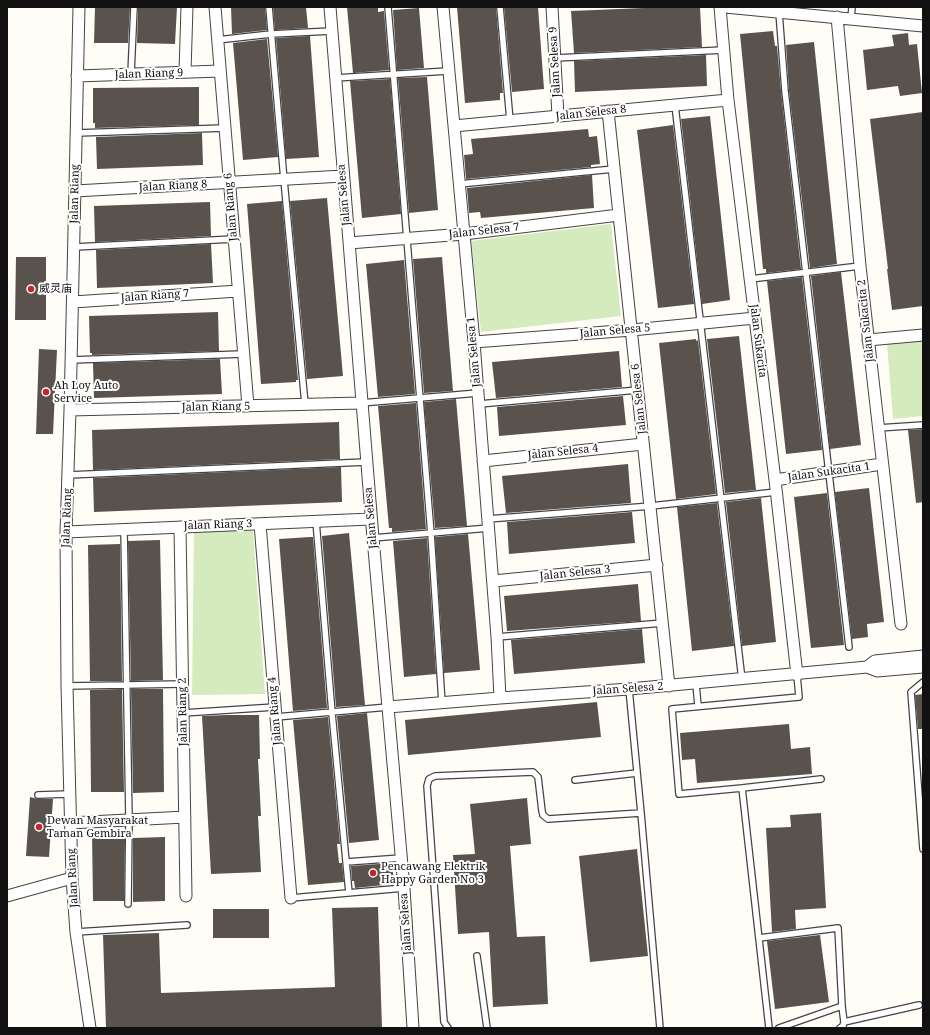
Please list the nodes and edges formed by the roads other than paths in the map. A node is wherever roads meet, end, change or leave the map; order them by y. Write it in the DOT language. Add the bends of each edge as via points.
graph roads {
  1 [pos="79,7"];
  2 [pos="134,7"];
  3 [pos="187,7"];
  4 [pos="215,7"];
  5 [pos="269,7"];
  6 [pos="330,7"];
  7 [pos="388,7"];
  8 [pos="443,7"];
  9 [pos="500,7"];
  10 [pos="552,7"];
  11 [pos="720,7"];
  12 [pos="725,7"];
  13 [pos="852,7"];
  14 [pos="779,12"];
  15 [pos="837,17"];
  16 [pos="852,19"];
  17 [pos="923,26"];
  18 [pos="332,31"];
  19 [pos="272,34"];
  20 [pos="218,40"];
  21 [pos="724,50"];
  22 [pos="555,58"];
  23 [pos="448,70"];
  24 [pos="185,72"];
  25 [pos="220,72"];
  26 [pos="132,74"];
  27 [pos="394,74"];
  28 [pos="77,76"];
  29 [pos="335,78"];
  30 [pos="728,100"];
  31 [pos="675,105"];
  32 [pos="608,111"];
  33 [pos="558,116"];
  34 [pos="510,121"];
  35 [pos="454,126"];
  36 [pos="225,128"];
  37 [pos="76,133"];
  38 [pos="614,169"];
  39 [pos="343,176"];
  40 [pos="284,180"];
  41 [pos="229,183"];
  42 [pos="459,184"];
  43 [pos="75,191"];
  44 [pos="619,215"];
  45 [pos="464,234"];
  46 [pos="407,238"];
  47 [pos="234,239"];
  48 [pos="349,242"];
  49 [pos="74,247"];
  50 [pos="860,266"];
  51 [pos="806,272"];
  52 [pos="750,279"];
  53 [pos="238,291"];
  54 [pos="73,302"];
  55 [pos="755,318"];
  56 [pos="700,324"];
  57 [pos="632,330"];
  58 [pos="923,336"];
  59 [pos="868,340"];
  60 [pos="474,342"];
  61 [pos="243,354"];
  62 [pos="71,360"];
  63 [pos="638,390"];
  64 [pos="420,398"];
  65 [pos="478,399"];
  66 [pos="362,403"];
  67 [pos="305,404"];
  68 [pos="248,406"];
  69 [pos="70,410"];
  70 [pos="923,425"];
  71 [pos="878,428"];
  72 [pos="643,444"];
  73 [pos="483,461"];
  74 [pos="366,462"];
  75 [pos="882,464"];
  76 [pos="829,472"];
  77 [pos="68,475"];
  78 [pos="775,480"];
  79 [pos="776,492"];
  80 [pos="721,497"];
  81 [pos="651,506"];
  82 [pos="371,519"];
  83 [pos="316,521"];
  84 [pos="488,523"];
  85 [pos="260,524"];
  86 [pos="180,527"];
  87 [pos="124,529"];
  88 [pos="66,532"];
  89 [pos="431,534"];
  90 [pos="373,538"];
  91 [pos="657,565"];
  92 [pos="493,581"];
  93 [pos="663,623"];
  94 [pos="901,624"];
  95 [pos="497,637"];
  96 [pos="849,647"];
  97 [pos="923,656"];
  98 [pos="923,667"];
  99 [pos="867,668"];
  100 [pos="796,675"];
  101 [pos="742,680"];
  102 [pos="923,682"];
  103 [pos="183,684"];
  104 [pos="696,684"];
  105 [pos="127,685"];
  106 [pos="67,686"];
  107 [pos="670,686"];
  108 [pos="629,690"];
  109 [pos="500,698"];
  110 [pos="442,703"];
  111 [pos="698,706"];
  112 [pos="388,707"];
  113 [pos="183,712"];
  114 [pos="276,712"];
  115 [pos="332,713"];
  116 [pos="637,773"];
  117 [pos="821,779"];
  118 [pos="575,780"];
  119 [pos="742,788"];
  120 [pos="70,794"];
  121 [pos="38,795"];
  122 [pos="641,813"];
  123 [pos="185,817"];
  124 [pos="129,820"];
  125 [pos="70,823"];
  126 [pos="923,849"];
  127 [pos="401,858"];
  128 [pos="346,862"];
  129 [pos="72,878"];
  130 [pos="404,888"];
  131 [pos="349,893"];
  132 [pos="7,896"];
  133 [pos="186,896"];
  134 [pos="291,898"];
  135 [pos="128,904"];
  136 [pos="187,925"];
  137 [pos="76,932"];
  138 [pos="759,938"];
  139 [pos="477,956"];
  140 [pos="919,1004"];
  141 [pos="842,1006"];
  142 [pos="844,1022"];
  143 [pos="90,1028"];
  144 [pos="412,1028"];
  145 [pos="448,1028"];
  146 [pos="487,1028"];
  147 [pos="660,1028"];
  148 [pos="769,1028"];
  149 [pos="779,1028"];
  150 [pos="840,1028"];
  1 -- 28 [label="street, Jalan Riang"];
  2 -- 26 [label="lane"];
  3 -- 24 [label="street"];
  4 -- 20 [label="street, Jalan Riang 6"];
  5 -- 19 [label="lane"];
  6 -- 18 [label="street, Jalan Selesa"];
  7 -- 27 [label="lane"];
  8 -- 23 [label="street, Jalan Selesa 1"];
  9 -- 34 [label="lane"];
  10 -- 22 [label="street, Jalan Selesa 9"];
  11 -- 21 [label="street, Jalan Sukacita"];
  12 -- 14 [label="street"];
  13 -- 16 [label="lane"];
  14 -- 15 [label="street"];
  14 -- 51 [label="lane" via="785,91"];
  15 -- 16 [label="street"];
  15 -- 50 [label="street, Jalan Sukacita 2"];
  16 -- 17 [label="street"];
  18 -- 19 [label="lane"];
  18 -- 29 [label="street, Jalan Selesa"];
  19 -- 20 [label="lane"];
  19 -- 40 [label="lane"];
  20 -- 25 [label="street, Jalan Riang 6"];
  21 -- 22 [label="lane"];
  21 -- 30 [label="street, Jalan Sukacita"];
  22 -- 33 [label="street, Jalan Selesa 9"];
  23 -- 27 [label="lane"];
  23 -- 35 [label="street, Jalan Selesa 1"];
  24 -- 25 [label="street, Jalan Riang 9"];
  24 -- 26 [label="street, Jalan Riang 9"];
  25 -- 36 [label="street, Jalan Riang 6"];
  26 -- 28 [label="street, Jalan Riang 9"];
  27 -- 29 [label="lane"];
  27 -- 46 [label="lane"];
  28 -- 37 [label="street, Jalan Riang"];
  29 -- 39 [label="street, Jalan Selesa"];
  30 -- 31 [label="street, Jalan Selesa 8"];
  30 -- 52 [label="street, Jalan Sukacita"];
  31 -- 32 [label="street, Jalan Selesa 8"];
  31 -- 56 [label="lane"];
  32 -- 33 [label="street, Jalan Selesa 8"];
  32 -- 38 [label="street, Jalan Selesa 6"];
  33 -- 34 [label="street, Jalan Selesa 8"];
  34 -- 35 [label="street, Jalan Selesa 8"];
  35 -- 42 [label="street, Jalan Selesa 1"];
  36 -- 37 [label="lane"];
  36 -- 41 [label="street, Jalan Riang 6"];
  37 -- 43 [label="street, Jalan Riang"];
  38 -- 42 [label="lane"];
  38 -- 44 [label="street, Jalan Selesa 6"];
  39 -- 40 [label="street, Jalan Riang 8"];
  39 -- 48 [label="street, Jalan Selesa"];
  40 -- 41 [label="street, Jalan Riang 8"];
  40 -- 67 [label="lane"];
  41 -- 43 [label="street, Jalan Riang 8"];
  41 -- 47 [label="street, Jalan Riang 6"];
  42 -- 45 [label="street, Jalan Selesa 1"];
  43 -- 49 [label="street, Jalan Riang"];
  44 -- 45 [label="street, Jalan Selesa 7"];
  44 -- 57 [label="street, Jalan Selesa 6"];
  45 -- 46 [label="street, Jalan Selesa 7"];
  45 -- 60 [label="street, Jalan Selesa 1"];
  46 -- 48 [label="street, Jalan Selesa 7"];
  46 -- 64 [label="lane"];
  47 -- 49 [label="lane"];
  47 -- 53 [label="street, Jalan Riang 6"];
  48 -- 66 [label="street, Jalan Selesa"];
  49 -- 54 [label="street, Jalan Riang"];
  50 -- 51 [label="lane"];
  50 -- 59 [label="street, Jalan Sukacita 2"];
  51 -- 52 [label="lane"];
  51 -- 76 [label="lane"];
  52 -- 55 [label="street, Jalan Sukacita"];
  53 -- 54 [label="street, Jalan Riang 7"];
  53 -- 61 [label="street, Jalan Riang 6"];
  54 -- 62 [label="street, Jalan Riang"];
  55 -- 56 [label="street, Jalan Selesa 5"];
  55 -- 78 [label="street, Jalan Sukacita"];
  56 -- 57 [label="street, Jalan Selesa 5"];
  56 -- 80 [label="lane"];
  57 -- 60 [label="street, Jalan Selesa 5"];
  57 -- 63 [label="street, Jalan Selesa 6"];
  58 -- 59 [label="street"];
  59 -- 71 [label="street, Jalan Sukacita 2"];
  60 -- 65 [label="street, Jalan Selesa 1"];
  61 -- 62 [label="lane"];
  61 -- 68 [label="street, Jalan Riang 6"];
  62 -- 69 [label="street, Jalan Riang"];
  63 -- 65 [label="lane"];
  63 -- 72 [label="street, Jalan Selesa 6"];
  64 -- 65 [label="lane"];
  64 -- 66 [label="lane"];
  64 -- 89 [label="lane"];
  65 -- 73 [label="street, Jalan Selesa 1"];
  66 -- 67 [label="street, Jalan Riang 5"];
  66 -- 74 [label="street, Jalan Selesa"];
  67 -- 68 [label="street, Jalan Riang 5"];
  68 -- 69 [label="street, Jalan Riang 5"];
  69 -- 77 [label="street, Jalan Riang"];
  70 -- 71 [label="lane"];
  71 -- 75 [label="street, Jalan Sukacita 2"];
  72 -- 73 [label="street, Jalan Selesa 4"];
  72 -- 81 [label="street, Jalan Selesa 6"];
  73 -- 84 [label="street, Jalan Selesa 1"];
  74 -- 77 [label="lane"];
  74 -- 82 [label="street, Jalan Selesa"];
  75 -- 76 [label="street, Jalan Sukacita 1"];
  75 -- 94 [label="street, Jalan Sukacita 2"];
  76 -- 78 [label="street, Jalan Sukacita 1"];
  76 -- 96 [label="lane"];
  77 -- 88 [label="street, Jalan Riang"];
  78 -- 79 [label="street, Jalan Sukacita"];
  79 -- 80 [label="lane"];
  79 -- 100 [label="street, Jalan Sukacita"];
  80 -- 81 [label="lane"];
  80 -- 101 [label="lane"];
  81 -- 84 [label="lane"];
  81 -- 91 [label="street, Jalan Selesa 6"];
  82 -- 83 [label="street, Jalan Riang 3"];
  82 -- 90 [label="street, Jalan Selesa"];
  83 -- 85 [label="street, Jalan Riang 3"];
  83 -- 115 [label="lane"];
  84 -- 89 [label="lane"];
  84 -- 92 [label="street, Jalan Selesa 1"];
  85 -- 86 [label="street, Jalan Riang 3"];
  85 -- 114 [label="street, Jalan Riang 4"];
  86 -- 87 [label="street, Jalan Riang 3"];
  86 -- 103 [label="street, Jalan Riang 2"];
  87 -- 88 [label="street, Jalan Riang 3"];
  87 -- 105 [label="lane"];
  88 -- 106 [label="street, Jalan Riang"];
  89 -- 90 [label="lane"];
  89 -- 110 [label="lane"];
  90 -- 112 [label="street, Jalan Selesa"];
  91 -- 92 [label="street, Jalan Selesa 3"];
  91 -- 93 [label="street, Jalan Selesa 6"];
  92 -- 95 [label="street, Jalan Selesa 1"];
  93 -- 95 [label="lane"];
  93 -- 107 [label="street, Jalan Selesa 6"];
  95 -- 109 [label="street, Jalan Selesa 1"];
  97 -- 99 [label="street, Jalan Selesa 2" via="876,661"];
  98 -- 99 [label="street, Jalan Selesa 2" via="877,671"];
  99 -- 100 [label="street, Jalan Selesa 2"];
  100 -- 101 [label="street, Jalan Selesa 2"];
  100 -- 111 [label="lane" via="799,697"];
  101 -- 104 [label="street, Jalan Selesa 2"];
  102 -- 126 [label="lane" via="911,692"];
  103 -- 105 [label="lane"];
  103 -- 113 [label="street, Jalan Riang 2"];
  104 -- 107 [label="street, Jalan Selesa 2"];
  104 -- 111 [label="lane"];
  105 -- 106 [label="lane"];
  105 -- 124 [label="lane"];
  106 -- 120 [label="street, Jalan Riang"];
  107 -- 108 [label="street, Jalan Selesa 2"];
  108 -- 109 [label="street, Jalan Selesa 2"];
  108 -- 116 [label="lane"];
  109 -- 110 [label="street, Jalan Selesa 2"];
  110 -- 112 [label="street, Jalan Selesa 2"];
  111 -- 119 [label="lane" via="672,709 679,794"];
  112 -- 115 [label="lane"];
  112 -- 127 [label="street, Jalan Selesa"];
  113 -- 114 [label="lane"];
  113 -- 123 [label="street, Jalan Riang 2"];
  114 -- 115 [label="lane"];
  114 -- 134 [label="street, Jalan Riang 4"];
  115 -- 128 [label="lane"];
  116 -- 118 [label="lane"];
  116 -- 122 [label="lane"];
  117 -- 119 [label="lane"];
  119 -- 138 [label="lane"];
  120 -- 121 [label="lane"];
  120 -- 125 [label="street, Jalan Riang"];
  122 -- 145 [label="lane" via="548,819 543,815 539,780 533,772 436,776 429,779 427,786 444,1022"];
  122 -- 147 [label="lane"];
  123 -- 124 [label="street"];
  123 -- 133 [label="street, Jalan Riang 2"];
  124 -- 125 [label="street"];
  124 -- 135 [label="lane"];
  125 -- 129 [label="street, Jalan Riang"];
  127 -- 128 [label="lane"];
  127 -- 130 [label="street, Jalan Selesa"];
  128 -- 131 [label="lane"];
  129 -- 132 [label="street"];
  129 -- 137 [label="street, Jalan Riang"];
  130 -- 131 [label="lane"];
  130 -- 144 [label="street, Jalan Selesa"];
  131 -- 134 [label="lane"];
  136 -- 137 [label="lane"];
  137 -- 143 [label="street, Jalan Riang"];
  138 -- 141 [label="lane" via="838,928"];
  138 -- 148 [label="lane"];
  139 -- 146 [label="lane"];
  140 -- 142 [label="lane"];
  141 -- 142 [label="lane"];
  141 -- 149 [label="lane"];
  142 -- 150 [label="lane"];
}
